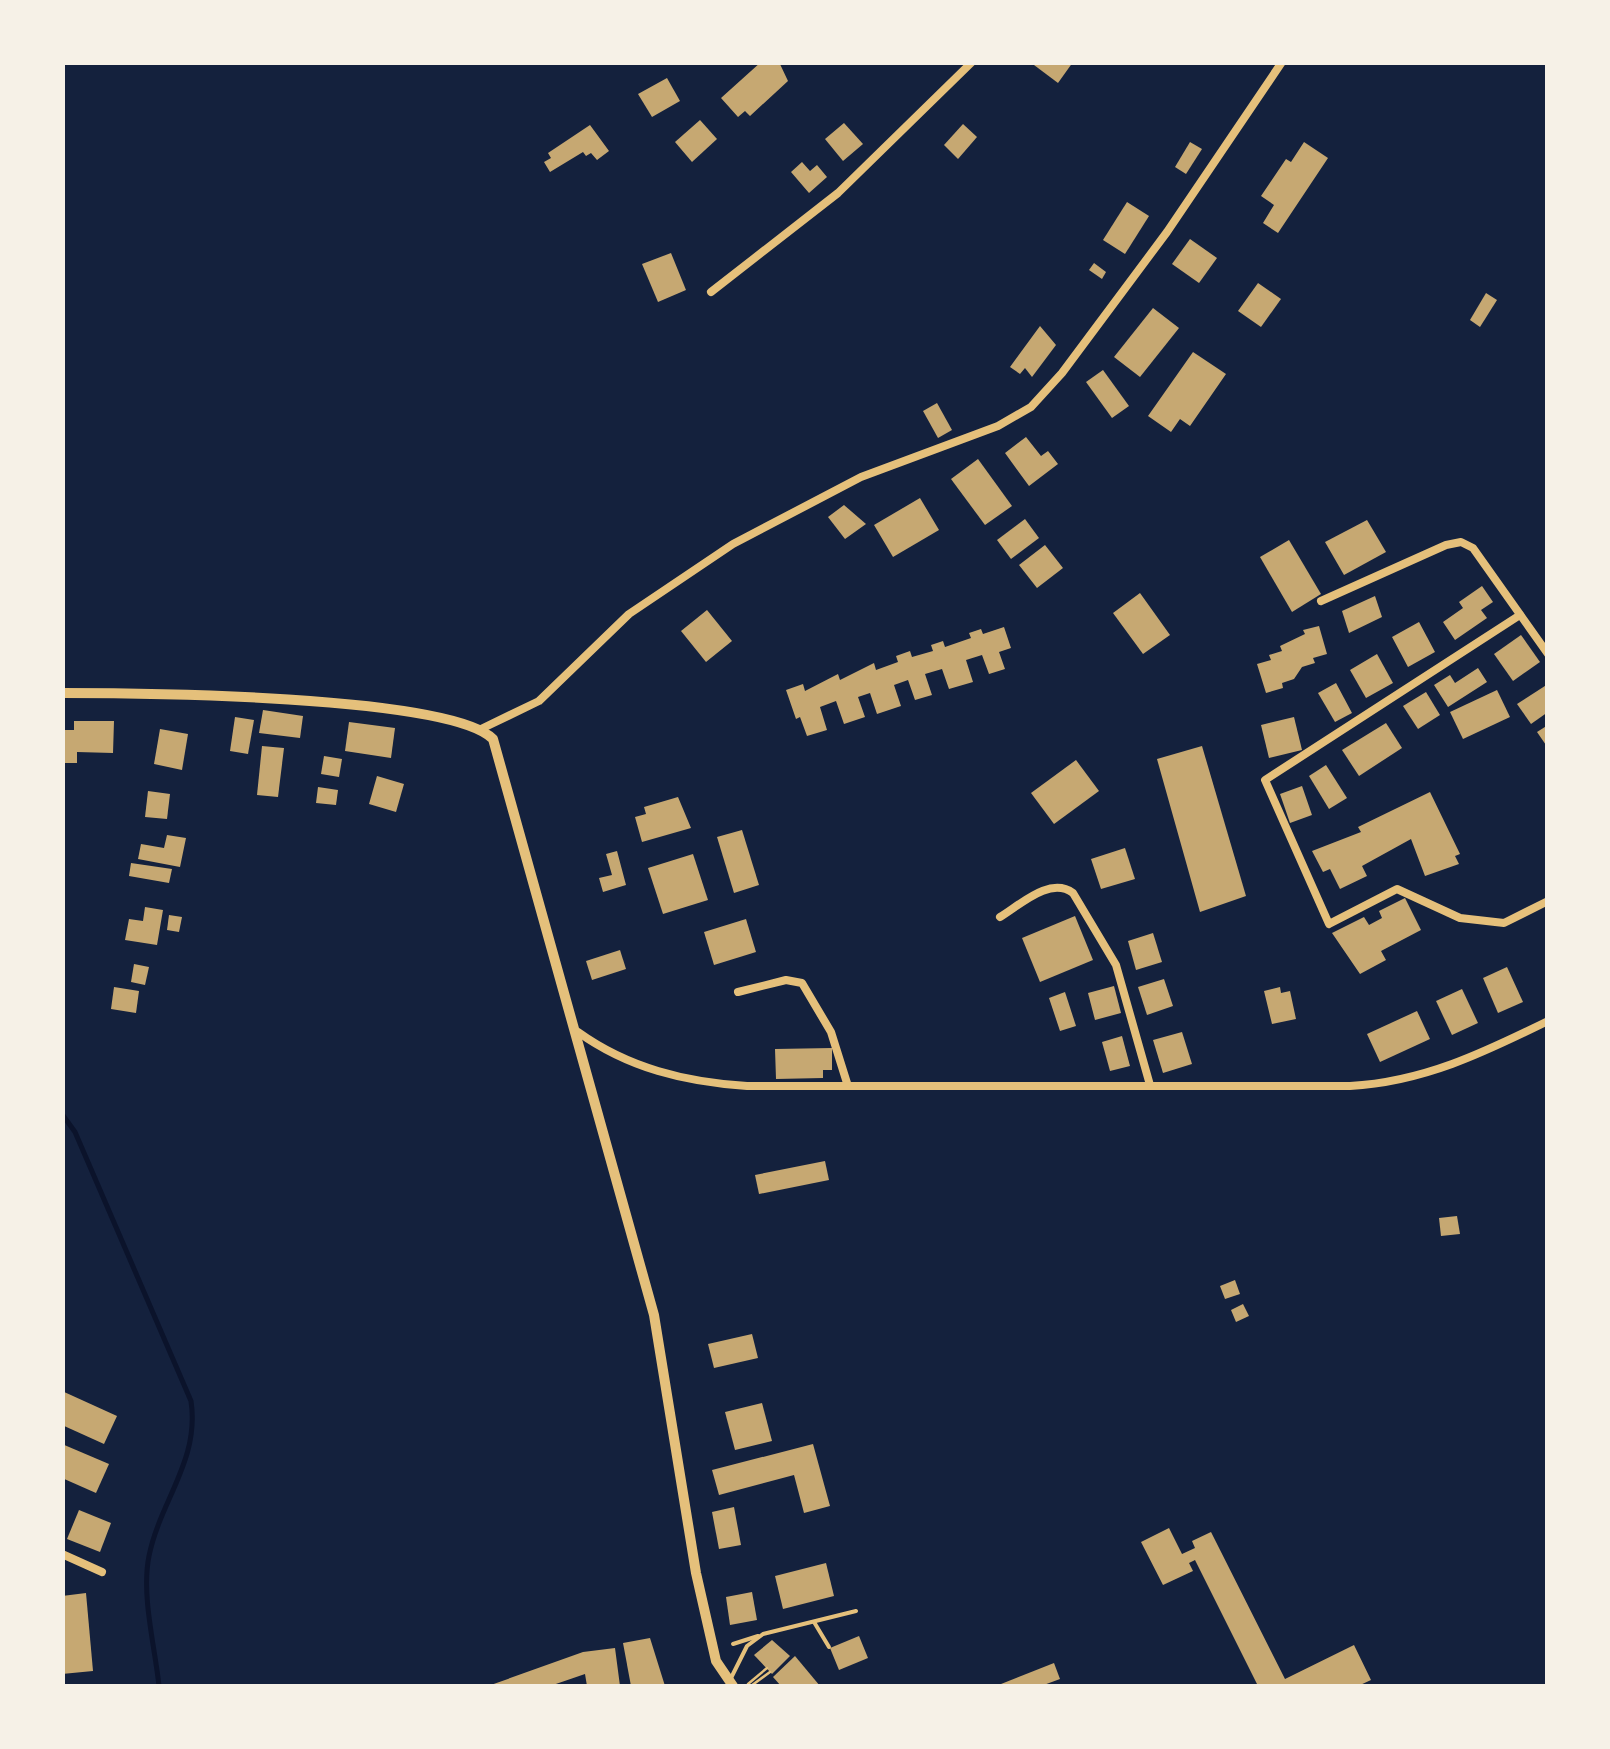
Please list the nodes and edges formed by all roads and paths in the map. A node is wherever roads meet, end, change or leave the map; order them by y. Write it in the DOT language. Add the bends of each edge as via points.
graph roads {
  1 [pos="972,62"];
  2 [pos="1282,62"];
  3 [pos="711,292"];
  4 [pos="1320,601"];
  5 [pos="1520,614"];
  6 [pos="1548,654"];
  7 [pos="62,693"];
  8 [pos="481,729"];
  9 [pos="1548,901"];
  10 [pos="1000,917"];
  11 [pos="738,992"];
  12 [pos="1548,1020"];
  13 [pos="578,1032"];
  14 [pos="846,1084"];
  15 [pos="1150,1085"];
  16 [pos="62,1554"];
  17 [pos="102,1572"];
  18 [pos="856,1611"];
  19 [pos="814,1622"];
  20 [pos="763,1634"];
  21 [pos="733,1644"];
  22 [pos="829,1647"];
  23 [pos="768,1670"];
  24 [pos="731,1684"];
  25 [pos="750,1685"];
  1 -- 3 [label="street" via="838,193"];
  2 -- 8 [label="street" via="1167,232 1031,407 860,476 733,544 643,602 539,701"];
  4 -- 5 [label="street" via="1461,542 1473,548"];
  5 -- 6 [label="street"];
  5 -- 9 [label="street" via="1266,780 1329,924 1398,889 1460,918 1504,923"];
  7 -- 8 [label="street" via="231,694 416,714"];
  8 -- 13 [label="street" via="503,764"];
  10 -- 15 [label="street" via="1049,888 1073,893 1116,964"];
  11 -- 14 [label="street" via="802,982 831,1032"];
  12 -- 15 [label="street" via="1469,1060 1387,1083"];
  13 -- 14 [label="street" via="615,1055 682,1078 747,1086"];
  13 -- 24 [label="street" via="654,1315 713,1654"];
  14 -- 15 [label="street"];
  16 -- 17 [label="street"];
  18 -- 19 [label="lane"];
  19 -- 20 [label="lane"];
  19 -- 22 [label="lane"];
  20 -- 21 [label="lane"];
  20 -- 24 [label="lane" via="747,1646"];
  23 -- 25 [label="path"];
}
